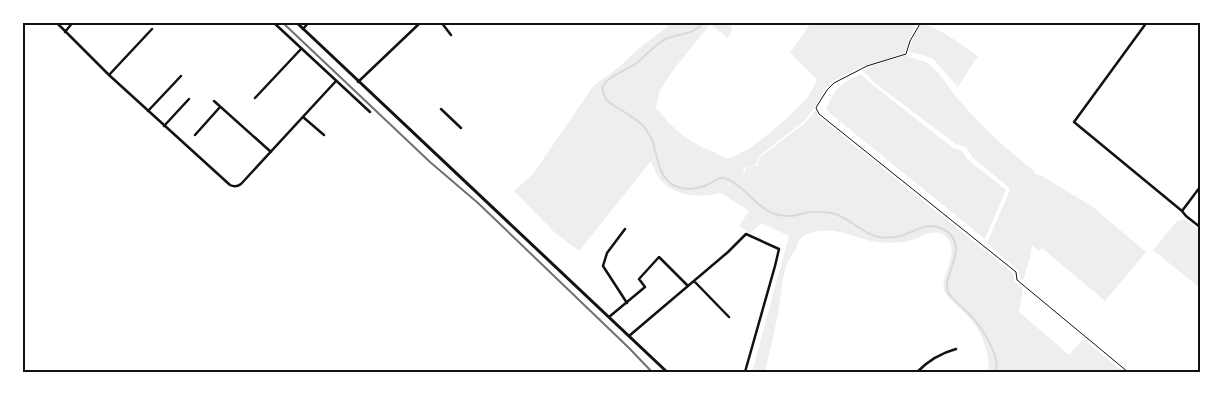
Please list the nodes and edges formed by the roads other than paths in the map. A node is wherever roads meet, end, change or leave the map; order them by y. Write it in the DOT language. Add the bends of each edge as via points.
graph roads {
  1 [pos="56,22"];
  2 [pos="73,22"];
  3 [pos="273,22"];
  4 [pos="296,22"];
  5 [pos="309,22"];
  6 [pos="421,22"];
  7 [pos="441,22"];
  8 [pos="1147,22"];
  9 [pos="152,29"];
  10 [pos="303,29"];
  11 [pos="65,32"];
  12 [pos="451,35"];
  13 [pos="301,48"];
  14 [pos="109,76"];
  15 [pos="181,76"];
  16 [pos="336,81"];
  17 [pos="358,82"];
  18 [pos="255,98"];
  19 [pos="189,99"];
  20 [pos="214,101"];
  21 [pos="220,106"];
  22 [pos="440,109"];
  23 [pos="148,111"];
  24 [pos="370,112"];
  25 [pos="303,116"];
  26 [pos="164,126"];
  27 [pos="461,128"];
  28 [pos="195,135"];
  29 [pos="324,135"];
  30 [pos="270,152"];
  31 [pos="1200,187"];
  32 [pos="1182,211"];
  33 [pos="1200,227"];
  34 [pos="625,229"];
  35 [pos="694,281"];
  36 [pos="688,286"];
  37 [pos="627,303"];
  38 [pos="609,317"];
  39 [pos="729,317"];
  40 [pos="629,336"];
  41 [pos="956,348"];
  42 [pos="668,372"];
  43 [pos="745,372"];
  44 [pos="917,372"];
  1 -- 11 [label="street"];
  2 -- 11 [label="street"];
  3 -- 13 [label="street"];
  4 -- 10 [label="street"];
  5 -- 10 [label="street"];
  6 -- 17 [label="street"];
  7 -- 12 [label="street"];
  8 -- 32 [label="street" via="1074,122"];
  9 -- 14 [label="street"];
  10 -- 17 [label="street"];
  11 -- 14 [label="street"];
  13 -- 16 [label="street"];
  13 -- 18 [label="street"];
  14 -- 23 [label="street"];
  15 -- 23 [label="street"];
  16 -- 24 [label="street"];
  16 -- 25 [label="street"];
  17 -- 38 [label="street"];
  19 -- 26 [label="street"];
  20 -- 21 [label="street"];
  21 -- 28 [label="street"];
  21 -- 30 [label="street"];
  22 -- 27 [label="street"];
  23 -- 26 [label="street"];
  25 -- 29 [label="street"];
  25 -- 30 [label="street"];
  26 -- 30 [label="street" via="234,187 241,184"];
  31 -- 32 [label="street"];
  32 -- 33 [label="street"];
  34 -- 37 [label="street" via="607,253 603,266"];
  35 -- 36 [label="street"];
  35 -- 39 [label="street"];
  35 -- 43 [label="street" via="746,234 779,249"];
  36 -- 37 [label="street" via="659,257 639,278 645,287"];
  36 -- 40 [label="street"];
  37 -- 38 [label="street"];
  38 -- 40 [label="street"];
  40 -- 42 [label="street"];
  41 -- 44 [label="street"];
}
